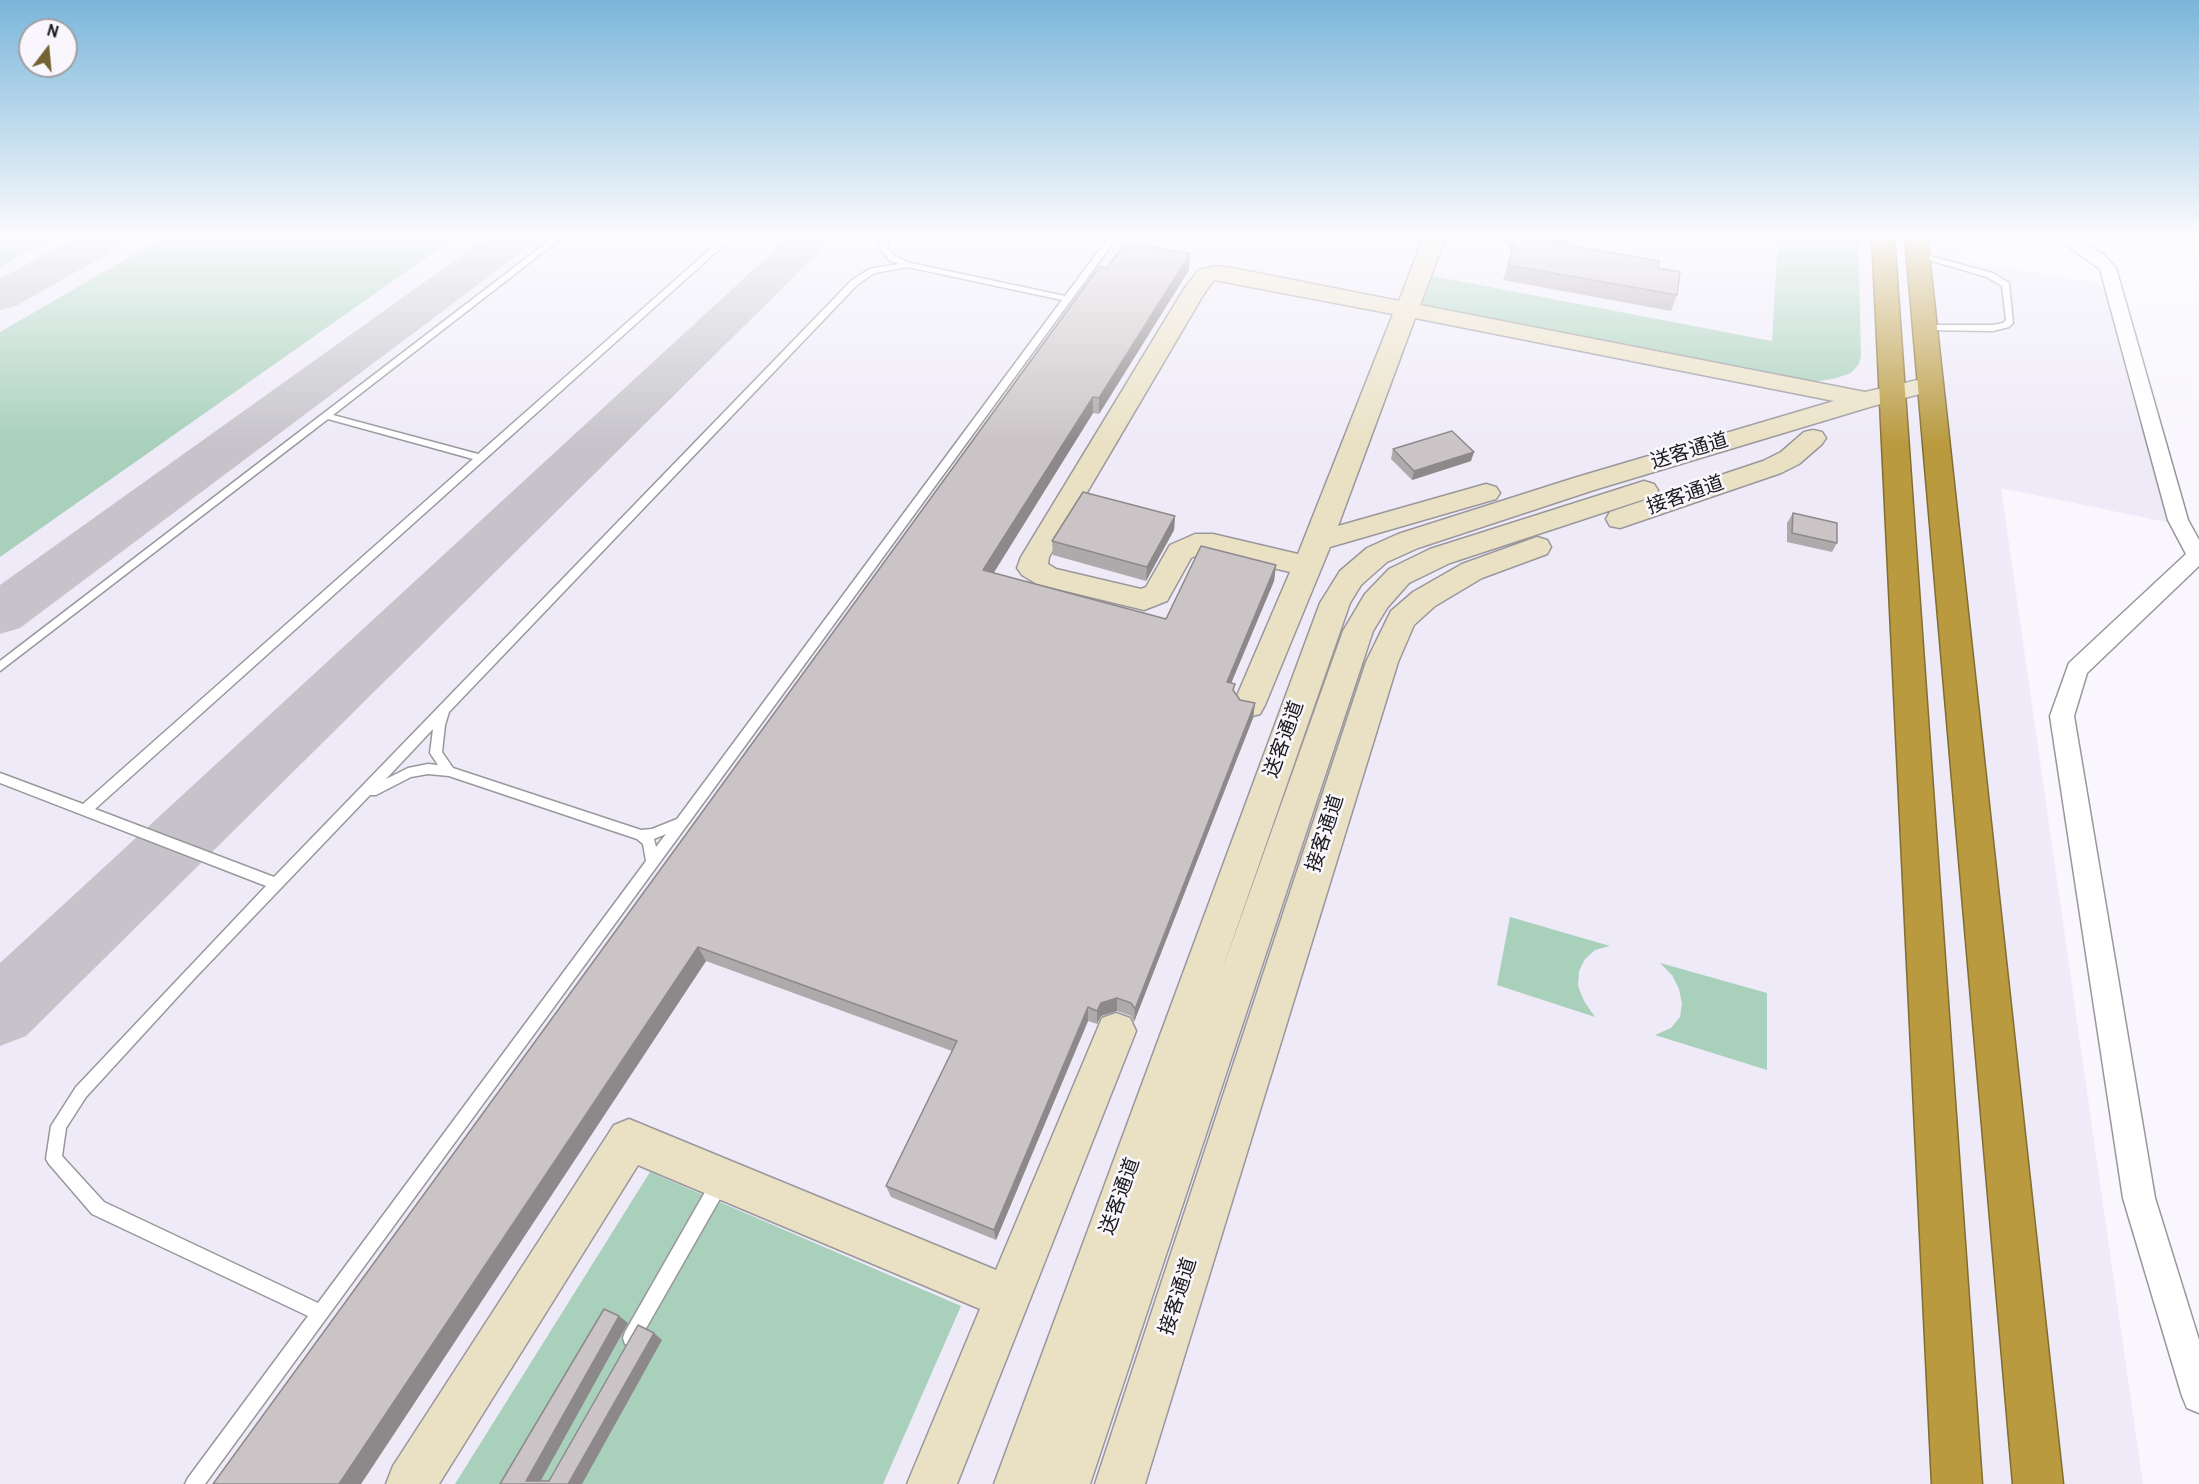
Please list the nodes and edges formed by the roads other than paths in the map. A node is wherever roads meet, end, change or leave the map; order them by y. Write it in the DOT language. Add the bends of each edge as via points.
graph roads {
  1 [pos="470,305"];
  2 [pos="652,305"];
  3 [pos="833,305"];
  4 [pos="1063,305"];
  5 [pos="1186,305"];
  6 [pos="1383,305"];
  7 [pos="1409,305"];
  8 [pos="1879,305"];
  9 [pos="1924,305"];
  10 [pos="2008,305"];
  11 [pos="2118,305"];
  12 [pos="1407,310"];
  13 [pos="1927,328"];
  14 [pos="1931,391"];
  15 [pos="1874,400"];
  16 [pos="327,416"];
  17 [pos="1813,438"];
  18 [pos="480,458"];
  19 [pos="1595,493"];
  20 [pos="1312,553"];
  21 [pos="2198,555"];
  22 [pos="0,667"];
  23 [pos="1249,705"];
  24 [pos="448,706"];
  25 [pos="449,771"];
  26 [pos="0,778"];
  27 [pos="358,799"];
  28 [pos="85,810"];
  29 [pos="681,821"];
  30 [pos="640,834"];
  31 [pos="652,861"];
  32 [pos="277,884"];
  33 [pos="1116,1030"];
  34 [pos="723,1177"];
  35 [pos="1009,1298"];
  36 [pos="321,1313"];
  37 [pos="624,1351"];
  38 [pos="2199,1395"];
  39 [pos="195,1484"];
  40 [pos="411,1484"];
  41 [pos="932,1484"];
  42 [pos="1019,1484"];
  43 [pos="1065,1484"];
  44 [pos="1120,1484"];
  45 [pos="1957,1484"];
  46 [pos="2038,1484"];
  1 -- 16 [label="lane"];
  2 -- 18 [label="lane"];
  3 -- 24 [label="lane"];
  4 -- 29 [label="lane"];
  5 -- 20 [label="main road" via="1032,565 1036,573 1144,600 1157,594 1180,552 1195,544"];
  6 -- 12 [label="main road"];
  7 -- 12 [label="main road"];
  8 -- 15 [label="highway"];
  9 -- 13 [label="highway"];
  10 -- 13 [label="lane" via="2010,321 2006,325"];
  11 -- 21 [label="street" via="2178,520"];
  12 -- 15 [label="main road"];
  12 -- 20 [label="main road"];
  13 -- 14 [label="highway"];
  14 -- 15 [label="main road, 送客通道"];
  14 -- 46 [label="highway"];
  15 -- 17 [label="main road, 送客通道"];
  15 -- 19 [label="main road, 送客通道"];
  15 -- 20 [label="main road" via="1799,404"];
  15 -- 45 [label="highway"];
  16 -- 18 [label="lane"];
  16 -- 22 [label="lane"];
  17 -- 19 [label="main road, 送客通道"];
  17 -- 44 [label="main road, 接客通道" via="1790,458 1772,467 1472,572 1424,598 1402,619 1382,662"];
  18 -- 28 [label="lane"];
  19 -- 42 [label="main road, 送客通道" via="1391,548 1357,569 1341,590"];
  19 -- 43 [label="main road, 送客通道" via="1399,576 1376,601 1358,631"];
  20 -- 23 [label="main road"];
  21 -- 38 [label="street" via="2077,669 2062,716 2139,1198"];
  24 -- 25 [label="lane" via="439,725 436,753"];
  24 -- 27 [label="lane"];
  25 -- 27 [label="lane" via="428,769 408,773"];
  25 -- 30 [label="lane"];
  26 -- 28 [label="lane"];
  27 -- 32 [label="lane"];
  28 -- 32 [label="lane"];
  29 -- 30 [label="lane" via="660,832"];
  29 -- 31 [label="lane"];
  30 -- 31 [label="lane" via="649,842"];
  31 -- 36 [label="lane"];
  32 -- 36 [label="lane" via="81,1092 59,1126 54,1159 98,1208"];
  33 -- 35 [label="main road"];
  34 -- 35 [label="main road"];
  34 -- 37 [label="lane"];
  34 -- 40 [label="main road" via="629,1140"];
  35 -- 41 [label="main road"];
  36 -- 39 [label="lane"];
}
